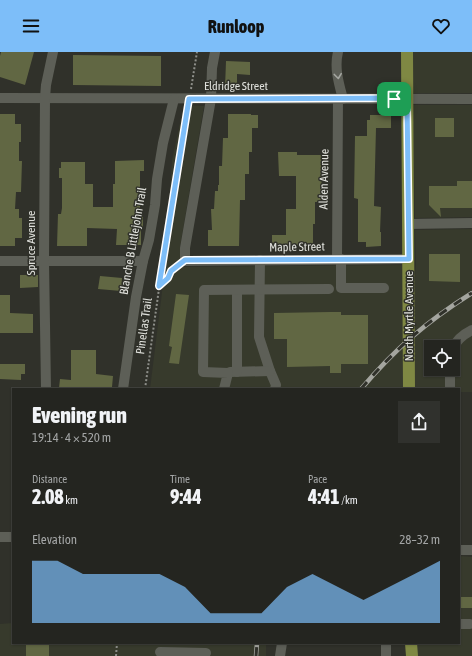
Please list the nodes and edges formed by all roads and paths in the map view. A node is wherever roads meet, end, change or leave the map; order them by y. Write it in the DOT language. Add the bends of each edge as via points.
graph roads {
  1 [pos="53,52"];
  2 [pos="197,52"];
  3 [pos="215,52"];
  4 [pos="338,52"];
  5 [pos="407,52"];
  6 [pos="0,98"];
  7 [pos="45,98"];
  8 [pos="407,98"];
  9 [pos="174,99"];
  10 [pos="189,99"];
  11 [pos="211,99"];
  12 [pos="341,99"];
  13 [pos="472,99"];
  14 [pos="472,223"];
  15 [pos="408,224"];
  16 [pos="409,259"];
  17 [pos="185,260"];
  18 [pos="260,260"];
  19 [pos="339,260"];
  20 [pos="0,261"];
  21 [pos="44,261"];
  22 [pos="143,261"];
  23 [pos="159,286"];
  24 [pos="384,288"];
  25 [pos="329,289"];
  26 [pos="237,290"];
  27 [pos="260,290"];
  28 [pos="472,330"];
  29 [pos="458,340"];
  30 [pos="270,371"];
  31 [pos="232,372"];
  32 [pos="450,376"];
  33 [pos="46,388"];
  34 [pos="123,388"];
  35 [pos="145,388"];
  36 [pos="224,388"];
  37 [pos="275,388"];
  38 [pos="409,388"];
  39 [pos="450,388"];
  40 [pos="0,537"];
  41 [pos="12,537"];
  42 [pos="460,550"];
  43 [pos="472,550"];
  44 [pos="460,624"];
  45 [pos="470,624"];
  46 [pos="117,644"];
  47 [pos="282,644"];
  48 [pos="386,644"];
  49 [pos="411,644"];
  50 [pos="160,650"];
  51 [pos="206,653"];
  52 [pos="116,656"];
  53 [pos="280,656"];
  54 [pos="386,656"];
  55 [pos="412,656"];
  1 -- 7 [label="street, Spruce Avenue"];
  2 -- 10 [label="path, Pinellas Trail"];
  3 -- 11 [label="street"];
  4 -- 12 [label="street, Alden Avenue, one-way" via="337,70"];
  5 -- 8 [label="main road, North Myrtle Avenue"];
  6 -- 7 [label="street, Eldridge Street"];
  7 -- 9 [label="street, Eldridge Street"];
  7 -- 21 [label="street, Spruce Avenue"];
  8 -- 12 [label="street, Eldridge Street"];
  8 -- 13 [label="street, Eldridge Street"];
  8 -- 15 [label="main road, North Myrtle Avenue"];
  9 -- 10 [label="street, Eldridge Street"];
  9 -- 22 [label="street, Blanche B Littlejohn Trail" via="157,179 156,205"];
  10 -- 11 [label="street, Eldridge Street"];
  10 -- 23 [label="path, Pinellas Trail"];
  11 -- 12 [label="street, Eldridge Street"];
  11 -- 17 [label="street"];
  12 -- 19 [label="street, Alden Avenue"];
  14 -- 15 [label="street"];
  15 -- 16 [label="main road, North Myrtle Avenue"];
  16 -- 19 [label="street, Maple Street"];
  16 -- 38 [label="main road, North Myrtle Avenue"];
  17 -- 18 [label="street, Maple Street"];
  17 -- 23 [label="path" via="171,271 168,278"];
  18 -- 19 [label="street, Maple Street"];
  18 -- 27 [label="street"];
  19 -- 24 [label="street, Alden Avenue" via="341,288"];
  20 -- 21 [label="street"];
  21 -- 22 [label="street"];
  21 -- 33 [label="street, Spruce Avenue"];
  22 -- 34 [label="street, Blanche B Littlejohn Trail"];
  23 -- 35 [label="path, Pinellas Trail"];
  25 -- 27 [label="street"];
  26 -- 27 [label="street"];
  26 -- 31 [label="street"];
  26 -- 31 [label="street" via="204,290 203,372"];
  27 -- 30 [label="street" via="260,337"];
  28 -- 29 [label="street"];
  30 -- 31 [label="street"];
  30 -- 37 [label="street"];
  31 -- 36 [label="street"];
  32 -- 39 [label="street"];
  40 -- 41 [label="street"];
  42 -- 43 [label="street"];
  44 -- 45 [label="street"];
  46 -- 52 [label="path"];
  47 -- 53 [label="street"];
  48 -- 54 [label="street"];
  49 -- 55 [label="main road"];
  50 -- 51 [label="street"];
}
